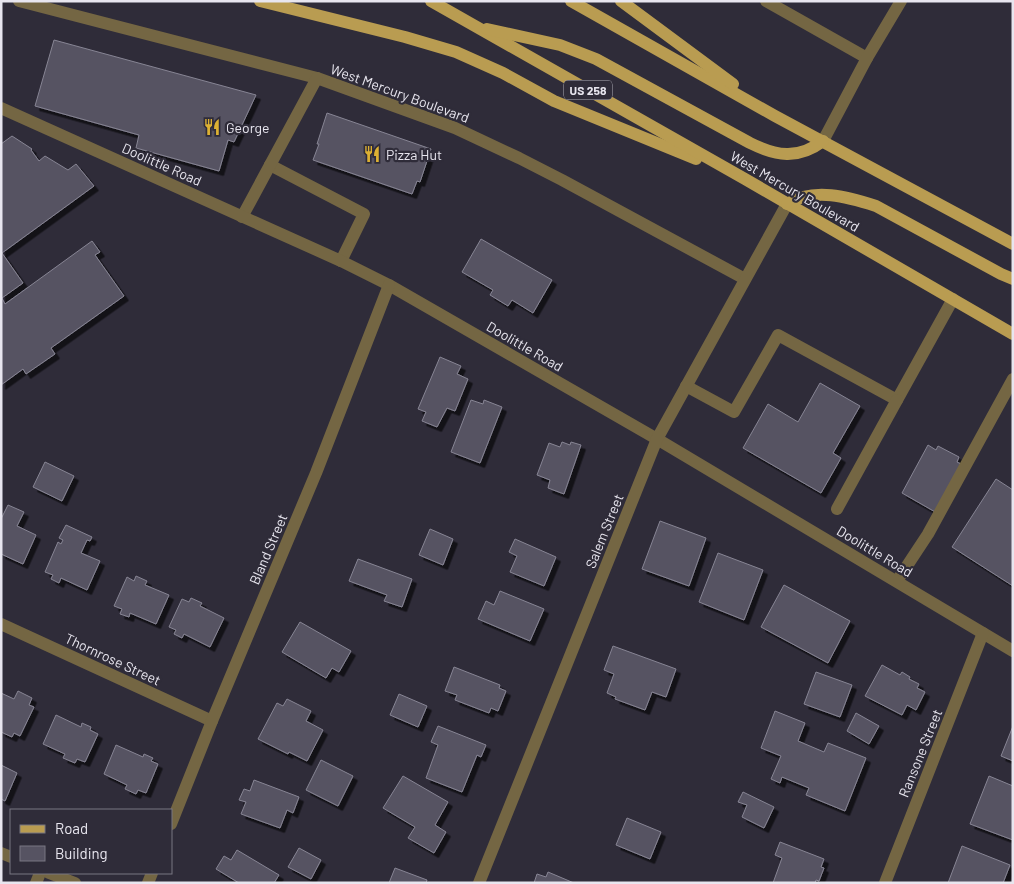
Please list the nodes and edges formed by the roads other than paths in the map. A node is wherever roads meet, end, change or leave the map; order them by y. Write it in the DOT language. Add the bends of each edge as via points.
graph roads {
  1 [pos="19,1"];
  2 [pos="260,1"];
  3 [pos="431,1"];
  4 [pos="571,1"];
  5 [pos="621,1"];
  6 [pos="766,1"];
  7 [pos="900,1"];
  8 [pos="474,26"];
  9 [pos="867,58"];
  10 [pos="317,78"];
  11 [pos="1,108"];
  12 [pos="775,116"];
  13 [pos="823,141"];
  14 [pos="270,165"];
  15 [pos="745,179"];
  16 [pos="787,204"];
  17 [pos="242,217"];
  18 [pos="1013,244"];
  19 [pos="341,261"];
  20 [pos="745,279"];
  21 [pos="1013,279"];
  22 [pos="389,285"];
  23 [pos="953,299"];
  24 [pos="1013,334"];
  25 [pos="1013,379"];
  26 [pos="686,386"];
  27 [pos="897,400"];
  28 [pos="657,439"];
  29 [pos="837,509"];
  30 [pos="897,581"];
  31 [pos="1,624"];
  32 [pos="983,633"];
  33 [pos="1013,651"];
  34 [pos="212,721"];
  35 [pos="172,821"];
  36 [pos="52,874"];
  37 [pos="75,883"];
  38 [pos="479,883"];
  39 [pos="885,883"];
  1 -- 10 [label="street, West Mercury Boulevard"];
  2 -- 15 [label="main road" via="456,52 554,101"];
  3 -- 8 [label="main road, West Mercury Boulevard / US 258"];
  4 -- 12 [label="main road"];
  5 -- 12 [label="main road"];
  6 -- 9 [label="street"];
  7 -- 9 [label="street"];
  8 -- 13 [label="main road" via="579,51 769,151 789,155 809,150"];
  8 -- 15 [label="main road, West Mercury Boulevard / US 258"];
  9 -- 13 [label="street"];
  10 -- 14 [label="street"];
  10 -- 20 [label="street, West Mercury Boulevard" via="455,128 511,154"];
  11 -- 17 [label="street, Doolittle Road"];
  12 -- 13 [label="main road"];
  13 -- 18 [label="main road"];
  14 -- 17 [label="street"];
  14 -- 19 [label="street" via="364,214"];
  15 -- 16 [label="main road, West Mercury Boulevard / US 258"];
  16 -- 20 [label="street, Salem Street"];
  16 -- 21 [label="main road" via="806,196 829,195 876,206"];
  16 -- 23 [label="main road, West Mercury Boulevard / US 258"];
  17 -- 19 [label="street, Doolittle Road"];
  19 -- 22 [label="street, Doolittle Road"];
  20 -- 26 [label="street, Salem Street"];
  22 -- 28 [label="street, Doolittle Road"];
  22 -- 34 [label="street, Bland Street" via="316,473"];
  23 -- 24 [label="main road, West Mercury Boulevard / US 258"];
  23 -- 27 [label="street"];
  25 -- 30 [label="street" via="928,534"];
  26 -- 27 [label="street" via="734,412 778,335"];
  26 -- 28 [label="street, Salem Street"];
  27 -- 29 [label="street"];
  28 -- 30 [label="street, Doolittle Road"];
  28 -- 38 [label="street, Salem Street"];
  30 -- 32 [label="street, Doolittle Road"];
  31 -- 34 [label="street, Thornrose Street"];
  32 -- 33 [label="street, Doolittle Road"];
  32 -- 39 [label="street, Ransone Street"];
  34 -- 35 [label="street, Bland Street"];
  36 -- 37 [label="street"];
}
